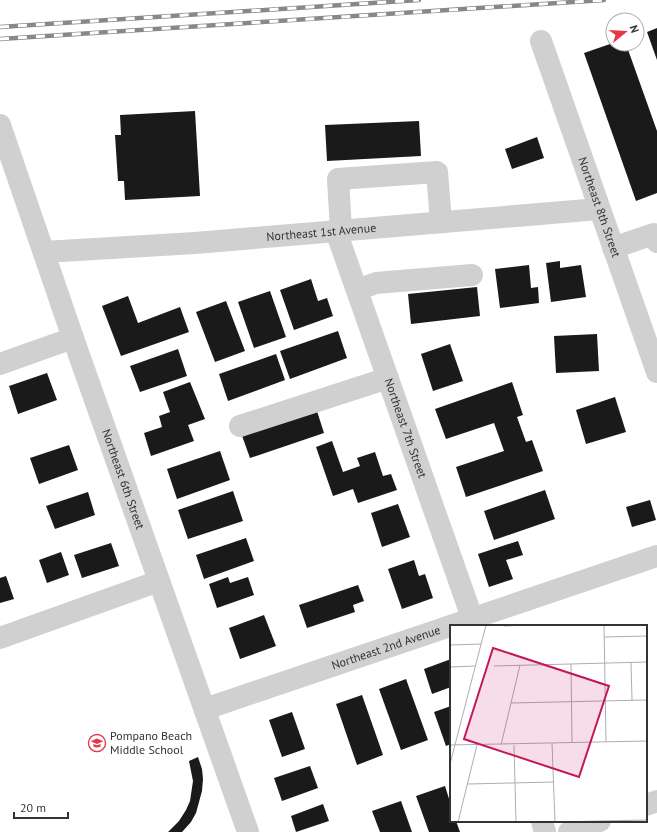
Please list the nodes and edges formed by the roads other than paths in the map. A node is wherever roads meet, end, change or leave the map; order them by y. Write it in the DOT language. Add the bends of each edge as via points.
graph roads {
  1 [pos="541,41"];
  2 [pos="0,125"];
  3 [pos="599,209"];
  4 [pos="440,222"];
  5 [pos="339,231"];
  6 [pos="657,242"];
  7 [pos="613,248"];
  8 [pos="44,252"];
  9 [pos="472,276"];
  10 [pos="357,290"];
  11 [pos="73,338"];
  12 [pos="0,364"];
  13 [pos="657,372"];
  14 [pos="388,378"];
  15 [pos="240,426"];
  16 [pos="657,556"];
  17 [pos="159,581"];
  18 [pos="473,622"];
  19 [pos="450,629"];
  20 [pos="0,638"];
  21 [pos="205,709"];
  22 [pos="657,801"];
  23 [pos="647,805"];
  24 [pos="542,822"];
  25 [pos="597,822"];
  26 [pos="248,832"];
  27 [pos="545,832"];
  28 [pos="569,832"];
  1 -- 3 [label="street, Northeast 8th Street"];
  2 -- 8 [label="street, Northeast 6th Street"];
  3 -- 4 [label="street, Northeast 1st Avenue"];
  3 -- 7 [label="street, Northeast 8th Street"];
  4 -- 5 [label="street, Northeast 1st Avenue"];
  4 -- 5 [label="street, Northeast 7th Street" via="437,172 338,179"];
  5 -- 8 [label="street, Northeast 1st Avenue"];
  5 -- 10 [label="street, Northeast 7th Street"];
  6 -- 7 [label="street" via="654,234"];
  7 -- 13 [label="street, Northeast 8th Street"];
  8 -- 11 [label="street, Northeast 6th Street"];
  9 -- 10 [label="street" via="376,283"];
  10 -- 14 [label="street, Northeast 7th Street"];
  11 -- 12 [label="street"];
  11 -- 17 [label="street, Northeast 6th Street"];
  14 -- 15 [label="street"];
  14 -- 18 [label="street, Northeast 7th Street"];
  16 -- 18 [label="street, Northeast 2nd Avenue"];
  17 -- 20 [label="street"];
  17 -- 21 [label="street, Northeast 6th Street"];
  19 -- 21 [label="street, Northeast 2nd Avenue"];
  21 -- 26 [label="street, Northeast 6th Street"];
  22 -- 23 [label="street"];
  24 -- 27 [label="street"];
  25 -- 28 [label="street"];
}
